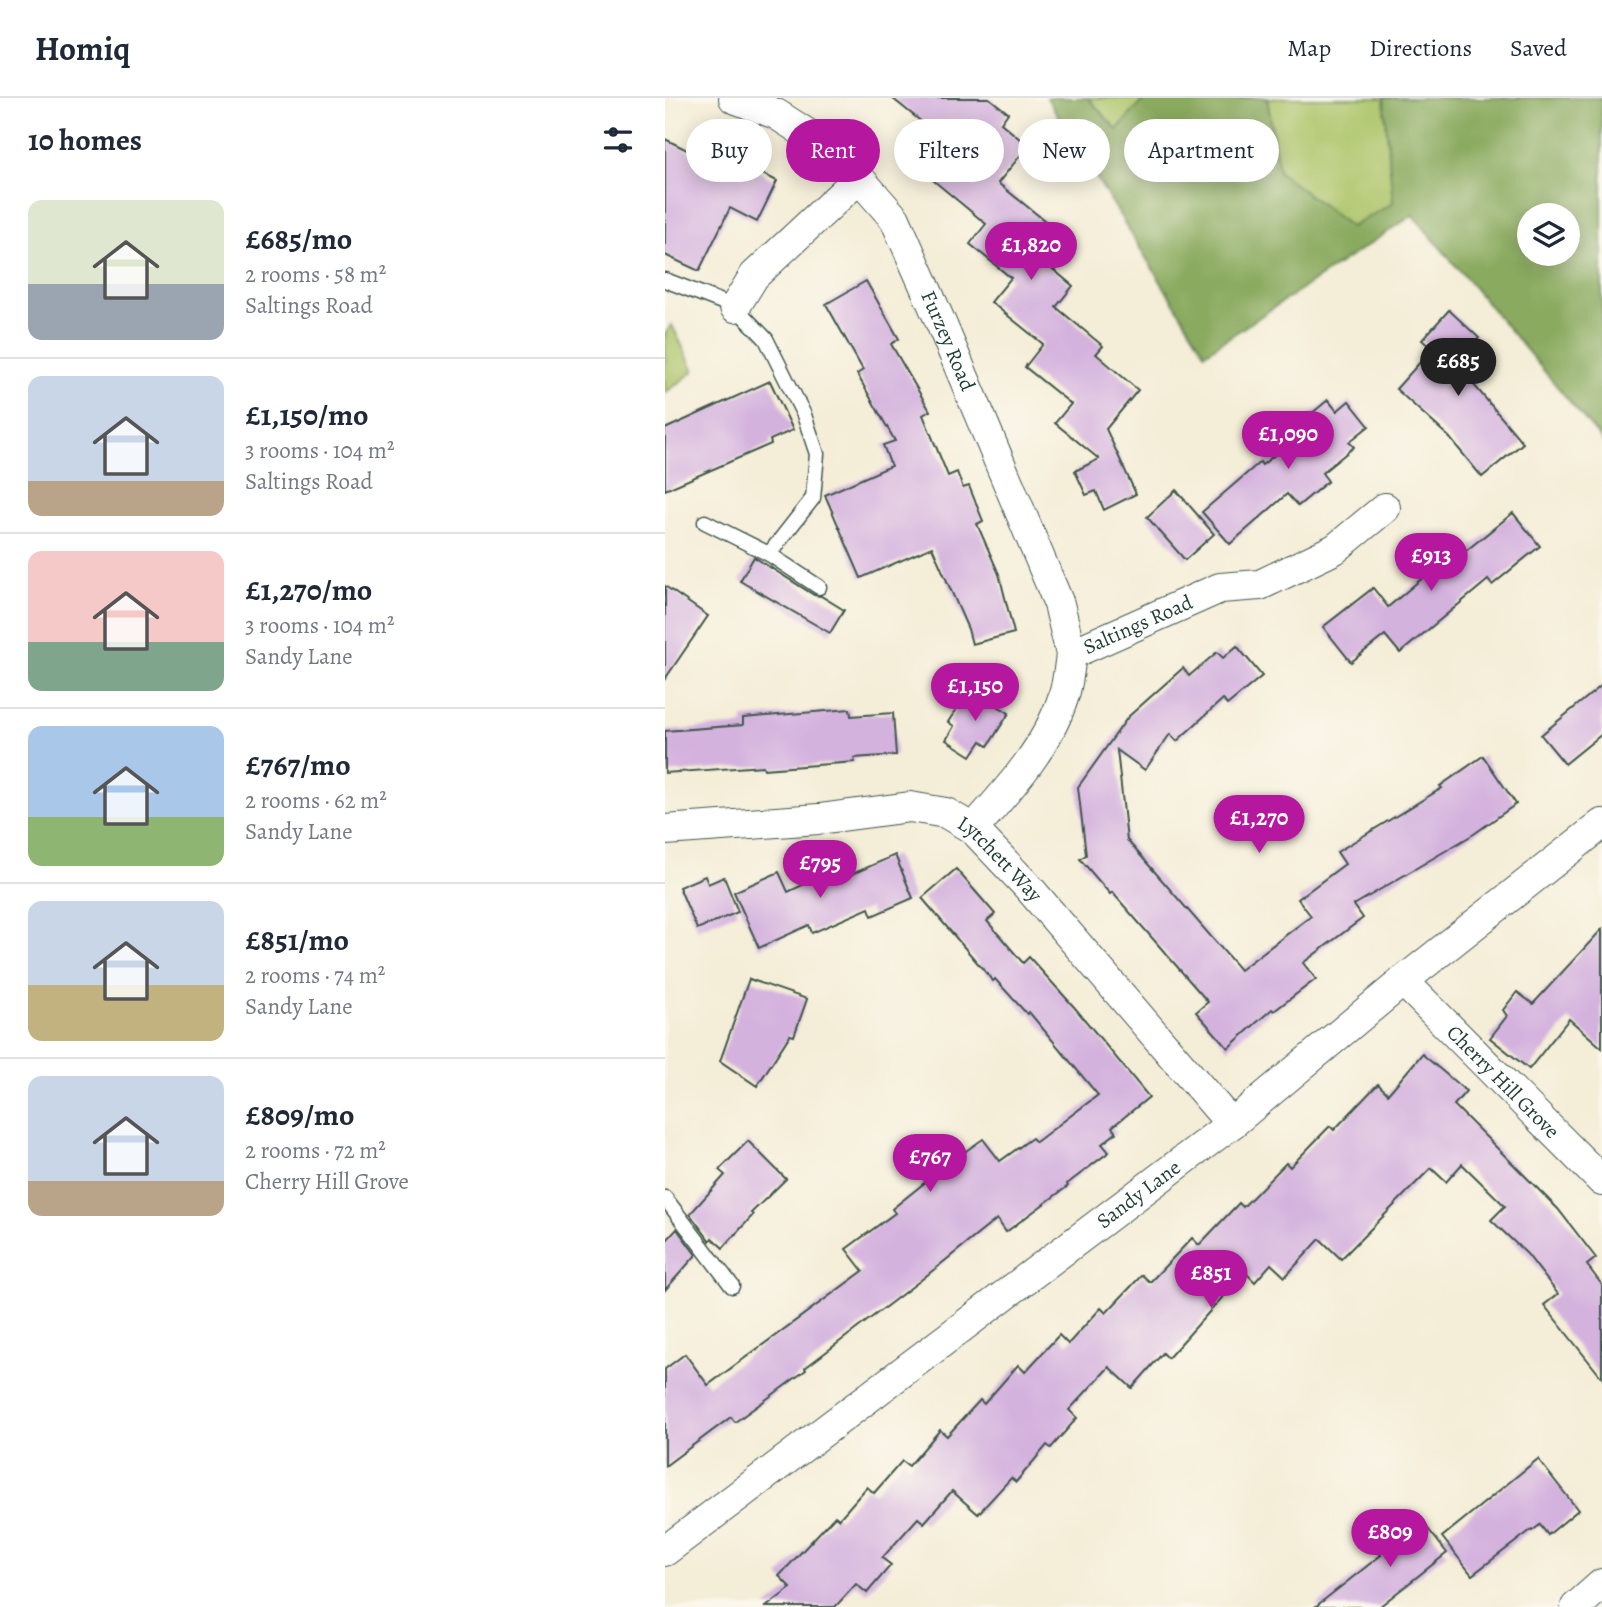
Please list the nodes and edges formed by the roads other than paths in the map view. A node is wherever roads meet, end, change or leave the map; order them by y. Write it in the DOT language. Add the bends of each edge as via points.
graph roads {
  1 [pos="734,98"];
  2 [pos="786,120"];
  3 [pos="855,182"];
  4 [pos="862,182"];
  5 [pos="665,280"];
  6 [pos="735,307"];
  7 [pos="1385,508"];
  8 [pos="705,522"];
  9 [pos="769,554"];
  10 [pos="819,587"];
  11 [pos="1071,654"];
  12 [pos="1602,824"];
  13 [pos="973,829"];
  14 [pos="665,830"];
  15 [pos="1403,981"];
  16 [pos="1234,1122"];
  17 [pos="1602,1181"];
  18 [pos="665,1198"];
  19 [pos="732,1286"];
  20 [pos="665,1551"];
  21 [pos="1602,1584"];
  22 [pos="1576,1607"];
  1 -- 2 [label="street, Furzey Road"];
  3 -- 6 [label="street" via="754,276"];
  4 -- 11 [label="street, Furzey Road" via="894,219 941,323 1059,604"];
  5 -- 6 [label="lane"];
  6 -- 9 [label="lane" via="766,339 804,415 817,454 813,498"];
  7 -- 11 [label="street, Saltings Road" via="1335,549 1260,584 1220,588"];
  8 -- 9 [label="lane"];
  9 -- 10 [label="lane"];
  11 -- 13 [label="street, Saltings Road" via="1064,696 1053,724 1021,772"];
  12 -- 15 [label="street, Sandy Lane"];
  13 -- 14 [label="street, Lytchett Way" via="946,813 910,807"];
  13 -- 16 [label="street, Lytchett Way"];
  15 -- 16 [label="street, Sandy Lane"];
  15 -- 17 [label="street, Cherry Hill Grove"];
  16 -- 20 [label="street, Sandy Lane"];
  18 -- 19 [label="lane"];
  21 -- 22 [label="street"];
}
